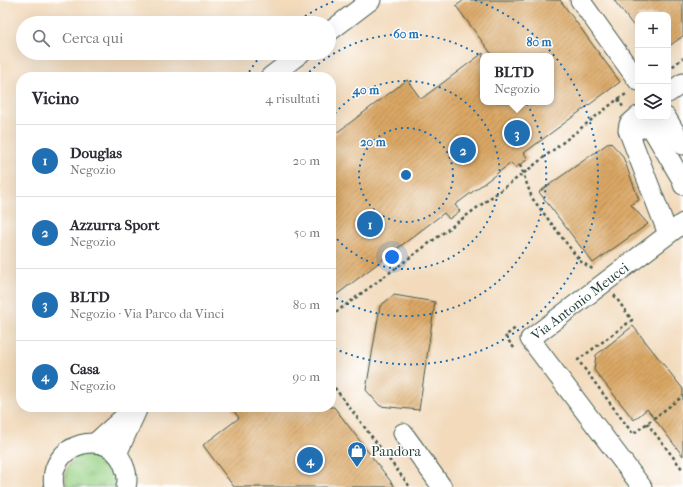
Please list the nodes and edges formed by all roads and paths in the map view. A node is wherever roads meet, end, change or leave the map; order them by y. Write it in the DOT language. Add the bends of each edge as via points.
graph roads {
  1 [pos="371,0"];
  2 [pos="580,0"];
  3 [pos="336,27"];
  4 [pos="683,58"];
  5 [pos="292,60"];
  6 [pos="671,68"];
  7 [pos="276,72"];
  8 [pos="683,83"];
  9 [pos="635,86"];
  10 [pos="671,91"];
  11 [pos="639,122"];
  12 [pos="674,126"];
  13 [pos="683,145"];
  14 [pos="520,165"];
  15 [pos="524,174"];
  16 [pos="683,185"];
  17 [pos="676,229"];
  18 [pos="596,271"];
  19 [pos="610,290"];
  20 [pos="336,312"];
  21 [pos="520,324"];
  22 [pos="504,336"];
  23 [pos="336,390"];
  24 [pos="683,396"];
  25 [pos="129,412"];
  26 [pos="136,412"];
  27 [pos="647,423"];
  28 [pos="403,433"];
  29 [pos="95,443"];
  30 [pos="117,454"];
  31 [pos="683,470"];
  32 [pos="54,479"];
  33 [pos="126,485"];
  34 [pos="44,487"];
  35 [pos="410,487"];
  36 [pos="442,487"];
  37 [pos="642,487"];
  1 -- 3 [label="street"];
  2 -- 9 [label="street"];
  4 -- 6 [label="path"];
  5 -- 7 [label="street"];
  8 -- 10 [label="street"];
  9 -- 15 [label="path"];
  11 -- 16 [label="street" via="650,124"];
  11 -- 17 [label="street" via="629,124 628,130"];
  12 -- 13 [label="street"];
  14 -- 15 [label="path"];
  15 -- 18 [label="path" via="532,198 580,261"];
  15 -- 20 [label="path"];
  17 -- 37 [label="street, Via Antonio Meucci" via="530,338"];
  19 -- 27 [label="path" via="632,320 578,360 633,434"];
  21 -- 22 [label="path"];
  23 -- 35 [label="path"];
  24 -- 27 [label="path"];
  25 -- 29 [label="street"];
  26 -- 30 [label="street"];
  27 -- 31 [label="path"];
  28 -- 36 [label="street"];
  29 -- 30 [label="street" via="107,446"];
  29 -- 32 [label="street" via="84,443 65,452 58,461"];
  30 -- 33 [label="street" via="125,467"];
  32 -- 34 [label="street"];
}
